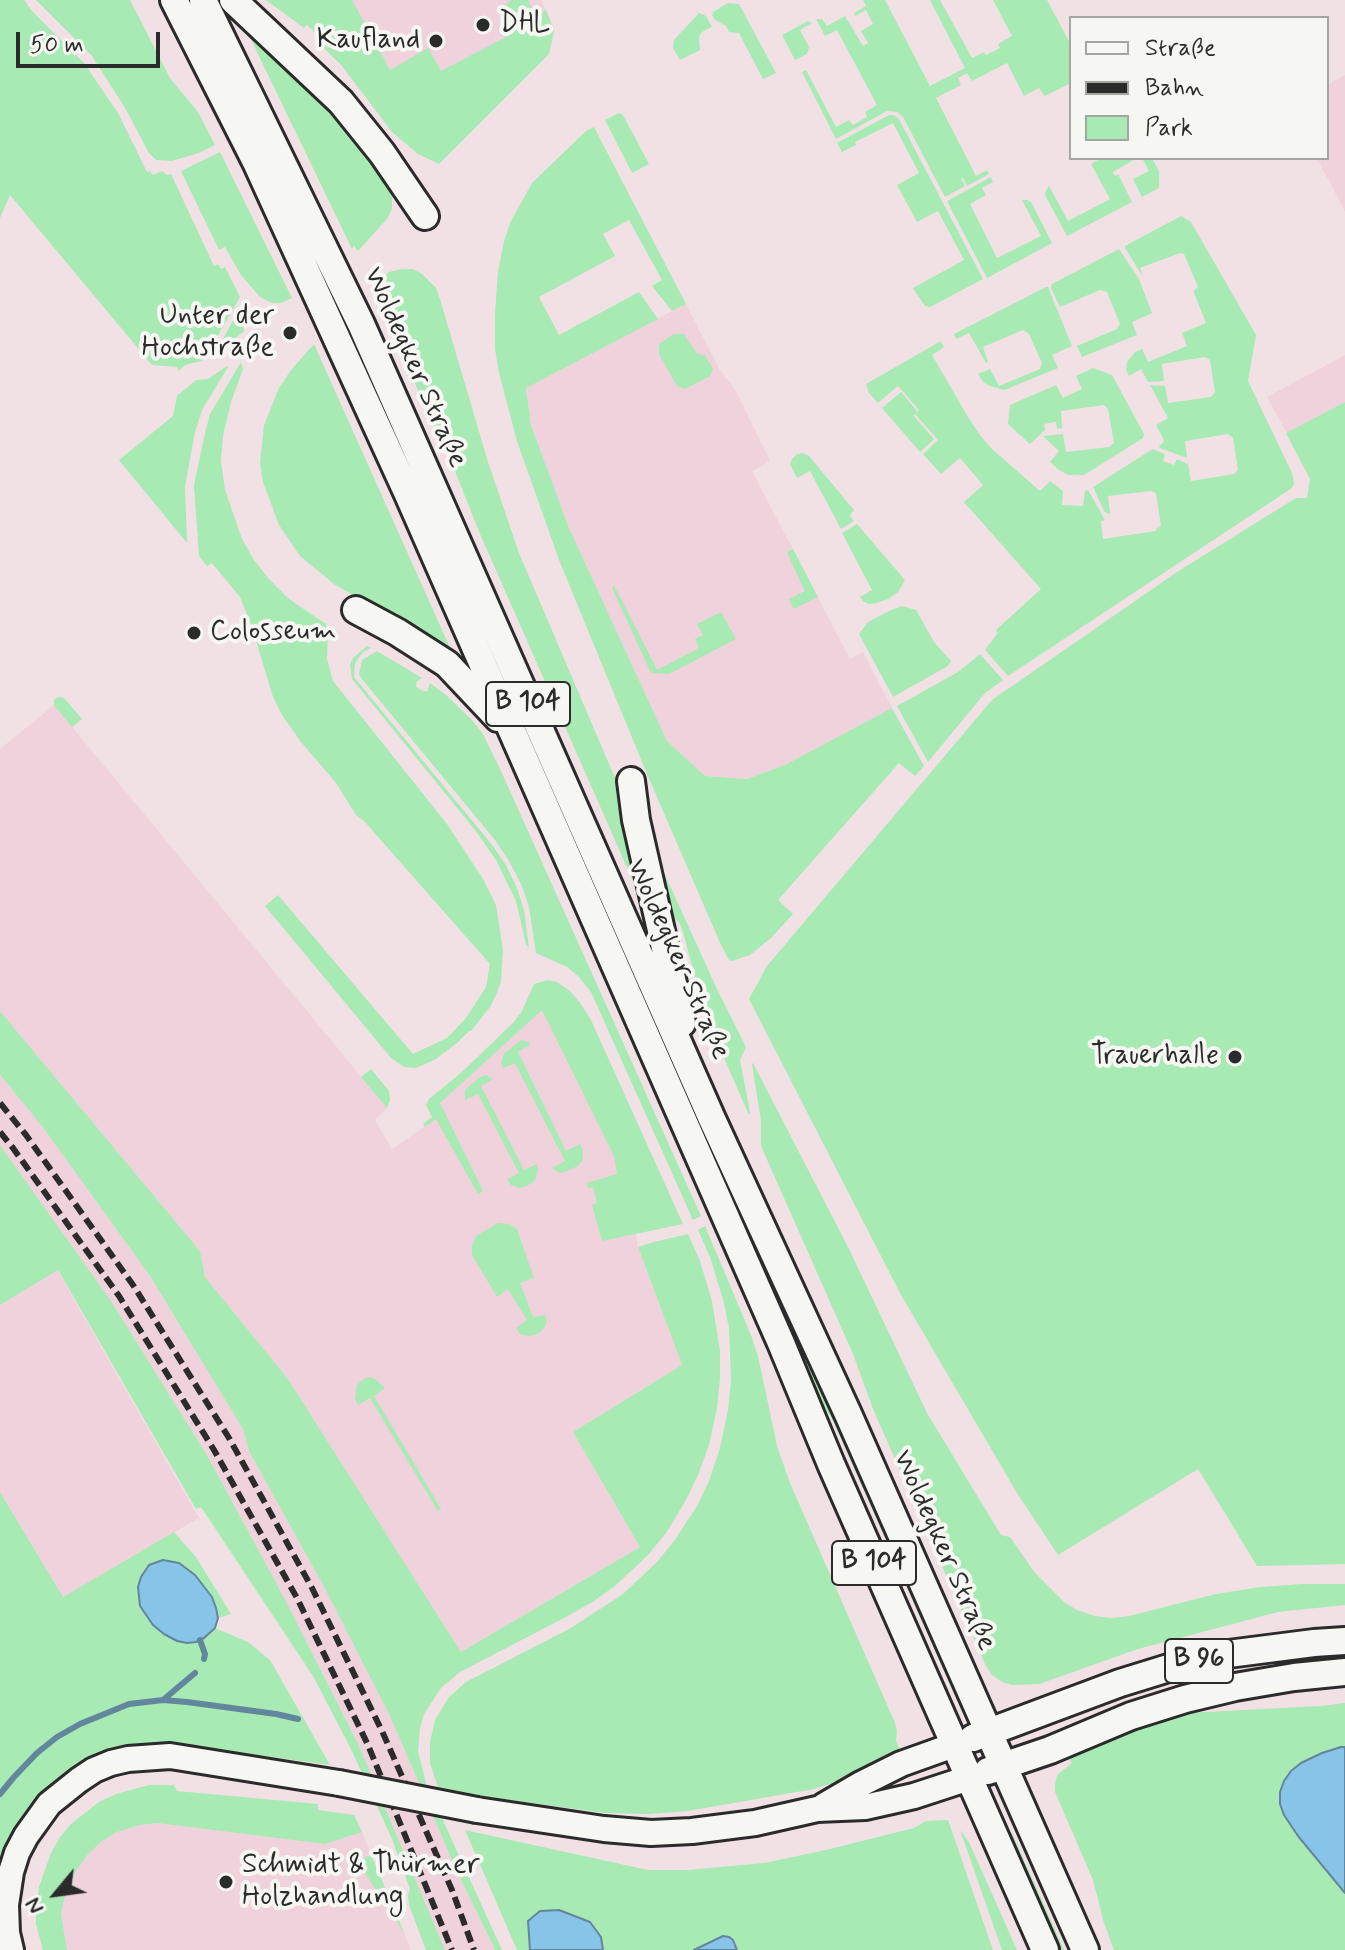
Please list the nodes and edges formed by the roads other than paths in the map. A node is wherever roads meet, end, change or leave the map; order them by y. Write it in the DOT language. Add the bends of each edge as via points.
graph roads {
  1 [pos="174,0"];
  2 [pos="203,0"];
  3 [pos="233,0"];
  4 [pos="425,216"];
  5 [pos="356,610"];
  6 [pos="514,735"];
  7 [pos="631,781"];
  8 [pos="697,1084"];
  9 [pos="1345,1641"];
  10 [pos="1345,1672"];
  11 [pos="988,1732"];
  12 [pos="954,1745"];
  13 [pos="1003,1766"];
  14 [pos="969,1778"];
  15 [pos="817,1809"];
  16 [pos="11,1950"];
  17 [pos="1045,1950"];
  18 [pos="1085,1950"];
  1 -- 6 [label="main road, Woldegker Straße / B 104" via="311,279"];
  2 -- 8 [label="main road, Woldegker Straße / B 104" via="361,324"];
  3 -- 4 [label="main road" via="341,102"];
  5 -- 6 [label="main road" via="447,664"];
  6 -- 12 [label="main road, Woldegker Straße / B 104"];
  7 -- 8 [label="main road"];
  8 -- 11 [label="main road, Woldegker Straße / B 104"];
  9 -- 11 [label="main road, B 96" via="1228,1654 1175,1666"];
  10 -- 13 [label="main road, B 96" via="1185,1699"];
  11 -- 12 [label="main road, B 96"];
  11 -- 13 [label="main road, Woldegker Straße / B 104"];
  12 -- 14 [label="main road, Woldegker Straße / B 104"];
  12 -- 15 [label="main road" via="901,1764"];
  13 -- 14 [label="main road, B 96"];
  13 -- 18 [label="main road, Woldegker Straße / B 104"];
  14 -- 15 [label="main road" via="865,1807"];
  14 -- 17 [label="main road, Woldegker Straße / B 104"];
  15 -- 16 [label="main road, bridge" via="755,1823 651,1833 477,1810 170,1756 128,1759 79,1780 49,1804 26,1836 11,1872 6,1905"];
}
